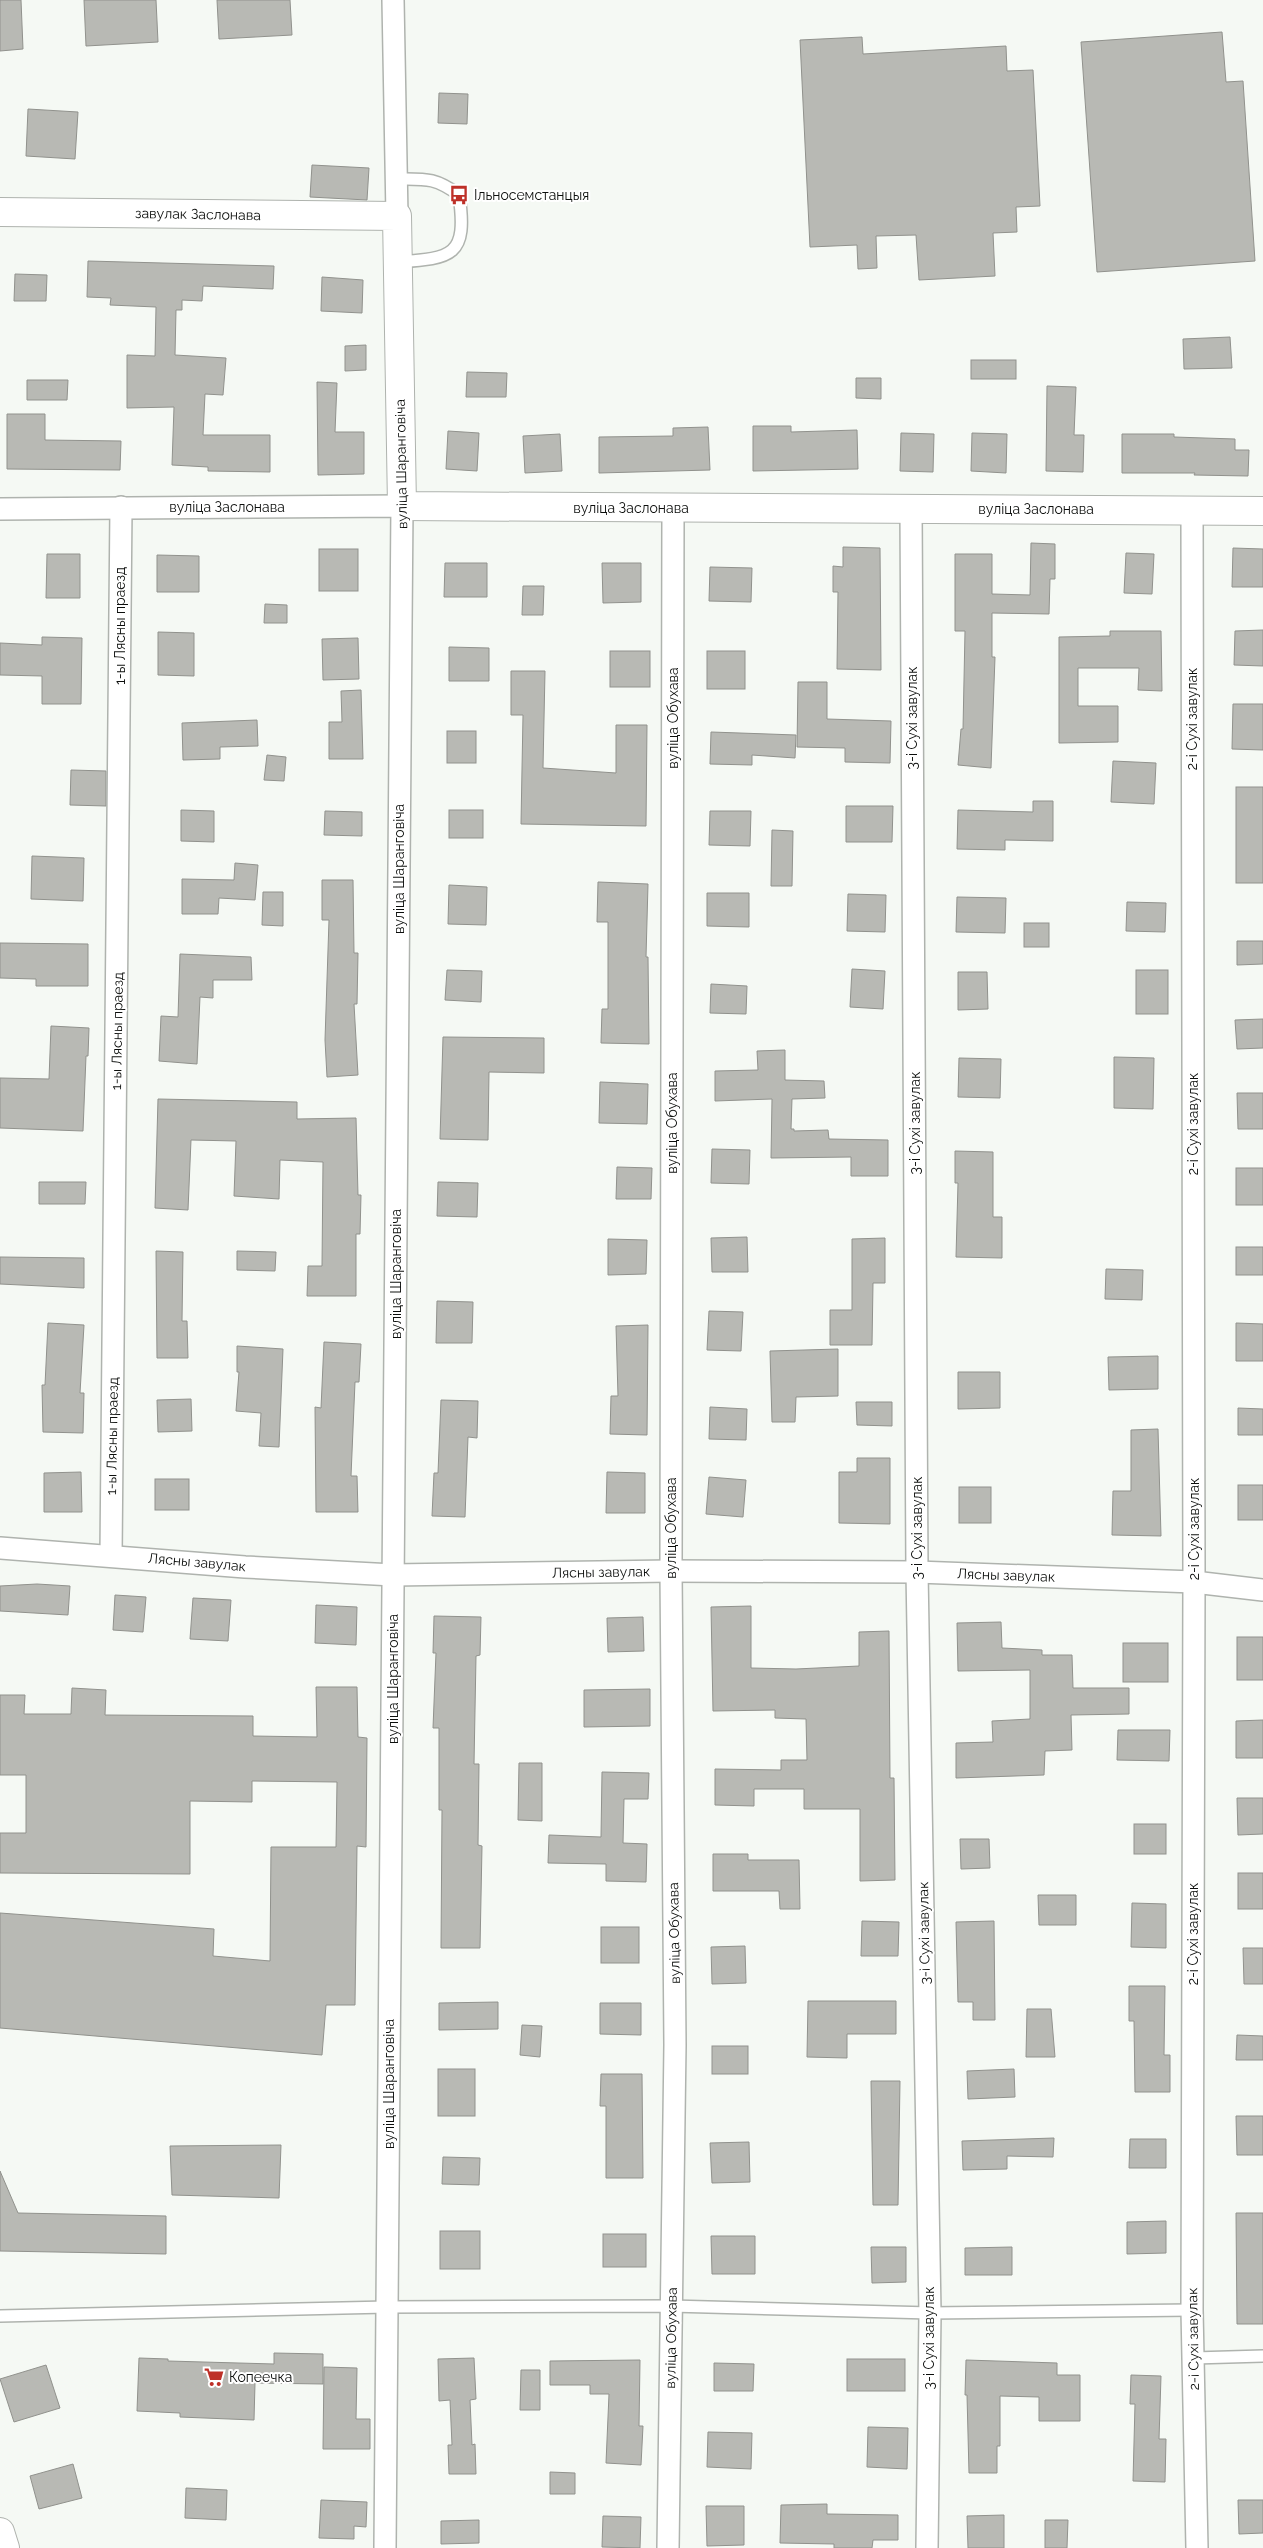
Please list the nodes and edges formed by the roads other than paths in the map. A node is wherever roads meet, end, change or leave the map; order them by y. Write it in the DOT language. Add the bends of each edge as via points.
graph roads {
  1 [pos="393,0"];
  2 [pos="396,179"];
  3 [pos="0,212"];
  4 [pos="397,216"];
  5 [pos="398,262"];
  6 [pos="402,506"];
  7 [pos="121,507"];
  8 [pos="0,509"];
  9 [pos="673,509"];
  10 [pos="911,509"];
  11 [pos="1192,510"];
  12 [pos="1263,511"];
  13 [pos="0,1548"];
  14 [pos="111,1555"];
  15 [pos="671,1572"];
  16 [pos="917,1572"];
  17 [pos="393,1575"];
  18 [pos="1194,1582"];
  19 [pos="1263,1590"];
  20 [pos="671,2306"];
  21 [pos="387,2307"];
  22 [pos="1192,2310"];
  23 [pos="930,2313"];
  24 [pos="0,2316"];
  25 [pos="1263,2356"];
  26 [pos="1194,2358"];
  27 [pos="0,2532"];
  28 [pos="5,2548"];
  29 [pos="385,2548"];
  30 [pos="668,2548"];
  31 [pos="927,2548"];
  32 [pos="1197,2548"];
  1 -- 2 [label="street, вуліца Шаранговіча"];
  2 -- 4 [label="street, вуліца Шаранговіча"];
  2 -- 5 [label="lane" via="442,182 459,195 462,215 461,236 455,248 443,258"];
  3 -- 4 [label="street, завулак Заслонава"];
  4 -- 5 [label="street, вуліца Шаранговіча"];
  5 -- 6 [label="street, вуліца Шаранговіча"];
  6 -- 7 [label="street, вуліца Заслонава"];
  6 -- 9 [label="street, вуліца Заслонава"];
  6 -- 17 [label="street, вуліца Шаранговіча"];
  7 -- 8 [label="street, вуліца Заслонава"];
  7 -- 14 [label="street, 1-ы Лясны праезд"];
  9 -- 10 [label="street, вуліца Заслонава"];
  9 -- 15 [label="street, вуліца Обухава"];
  10 -- 11 [label="street, вуліца Заслонава"];
  10 -- 16 [label="street, 3-і Сухі завулак"];
  11 -- 12 [label="street, вуліца Заслонава"];
  11 -- 18 [label="street, 2-і Сухі завулак"];
  13 -- 14 [label="street, Лясны завулак"];
  14 -- 17 [label="street, Лясны завулак"];
  15 -- 16 [label="street, Лясны завулак"];
  15 -- 17 [label="street, Лясны завулак"];
  15 -- 20 [label="street, вуліца Обухава" via="675,2035"];
  16 -- 18 [label="street, Лясны завулак"];
  16 -- 23 [label="street, 3-і Сухі завулак"];
  17 -- 21 [label="street, вуліца Шаранговіча"];
  18 -- 19 [label="street, Лясны завулак"];
  18 -- 22 [label="street, 2-і Сухі завулак"];
  20 -- 21 [label="lane"];
  20 -- 23 [label="lane"];
  20 -- 30 [label="street, вуліца Обухава"];
  21 -- 24 [label="lane"];
  21 -- 29 [label="street, вуліца Шаранговіча"];
  22 -- 23 [label="lane"];
  22 -- 26 [label="street, 2-і Сухі завулак"];
  23 -- 31 [label="street, 3-і Сухі завулак"];
  25 -- 26 [label="lane"];
  26 -- 32 [label="street, 2-і Сухі завулак"];
  27 -- 28 [label="street"];
}
